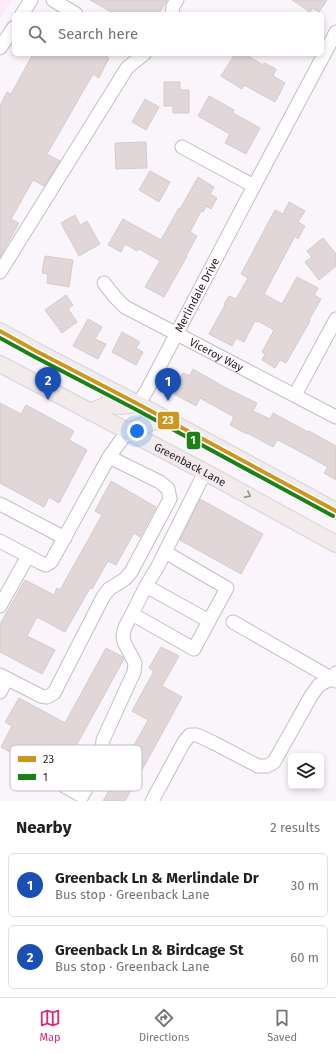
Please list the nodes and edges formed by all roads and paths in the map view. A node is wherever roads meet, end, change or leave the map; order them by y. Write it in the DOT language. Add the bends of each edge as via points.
graph roads {
  1 [pos="32,0"];
  2 [pos="53,0"];
  3 [pos="177,0"];
  4 [pos="23,12"];
  5 [pos="73,12"];
  6 [pos="172,12"];
  7 [pos="12,30"];
  8 [pos="336,32"];
  9 [pos="0,48"];
  10 [pos="324,49"];
  11 [pos="141,56"];
  12 [pos="319,56"];
  13 [pos="182,147"];
  14 [pos="254,186"];
  15 [pos="0,272"];
  16 [pos="104,283"];
  17 [pos="336,319"];
  18 [pos="0,331"];
  19 [pos="177,334"];
  20 [pos="0,364"];
  21 [pos="295,395"];
  22 [pos="138,404"];
  23 [pos="90,412"];
  24 [pos="336,417"];
  25 [pos="164,418"];
  26 [pos="127,432"];
  27 [pos="109,457"];
  28 [pos="206,472"];
  29 [pos="0,504"];
  30 [pos="336,510"];
  31 [pos="65,538"];
  32 [pos="0,541"];
  33 [pos="336,544"];
  34 [pos="165,552"];
  35 [pos="28,556"];
  36 [pos="146,586"];
  37 [pos="0,606"];
  38 [pos="132,614"];
  39 [pos="209,621"];
  40 [pos="233,622"];
  41 [pos="3,677"];
  42 [pos="334,678"];
  43 [pos="0,692"];
  44 [pos="102,745"];
  45 [pos="70,791"];
  46 [pos="81,798"];
  47 [pos="152,801"];
  1 -- 4 [label="street"];
  2 -- 5 [label="street"];
  3 -- 6 [label="street"];
  7 -- 9 [label="street"];
  8 -- 10 [label="street, Merlindale Drive"];
  11 -- 15 [label="street" via="127,68"];
  12 -- 14 [label="street, Merlindale Drive"];
  13 -- 14 [label="street"];
  14 -- 19 [label="street, Merlindale Drive"];
  16 -- 19 [label="street, Viceroy Way" via="125,307"];
  17 -- 21 [label="street"];
  18 -- 22 [label="main road"];
  19 -- 21 [label="street, Viceroy Way"];
  19 -- 22 [label="street, Merlindale Drive"];
  20 -- 23 [label="main road, Greenback Lane"];
  21 -- 24 [label="street, Viceroy Way"];
  22 -- 23 [label="main road" via="106,405"];
  22 -- 25 [label="main road"];
  23 -- 26 [label="main road, Greenback Lane"];
  25 -- 26 [label="main road"];
  25 -- 30 [label="main road"];
  26 -- 27 [label="street"];
  26 -- 28 [label="main road, Greenback Lane"];
  27 -- 31 [label="street"];
  27 -- 41 [label="street" via="160,482 168,490 170,499 131,572 103,597 54,693 47,697 40,696"];
  28 -- 33 [label="main road, Greenback Lane, one-way"];
  28 -- 34 [label="street"];
  29 -- 31 [label="street"];
  31 -- 35 [label="street" via="51,562 46,565"];
  32 -- 35 [label="street"];
  34 -- 36 [label="street"];
  34 -- 39 [label="street" via="227,588"];
  35 -- 37 [label="street"];
  36 -- 38 [label="street"];
  36 -- 39 [label="street"];
  38 -- 39 [label="street" via="194,649"];
  38 -- 44 [label="street" via="123,635 135,663 134,672"];
  40 -- 42 [label="street"];
  41 -- 43 [label="street"];
  42 -- 47 [label="street" via="319,685 311,696 274,762 258,766 197,735 190,734"];
  45 -- 46 [label="street"];
}
